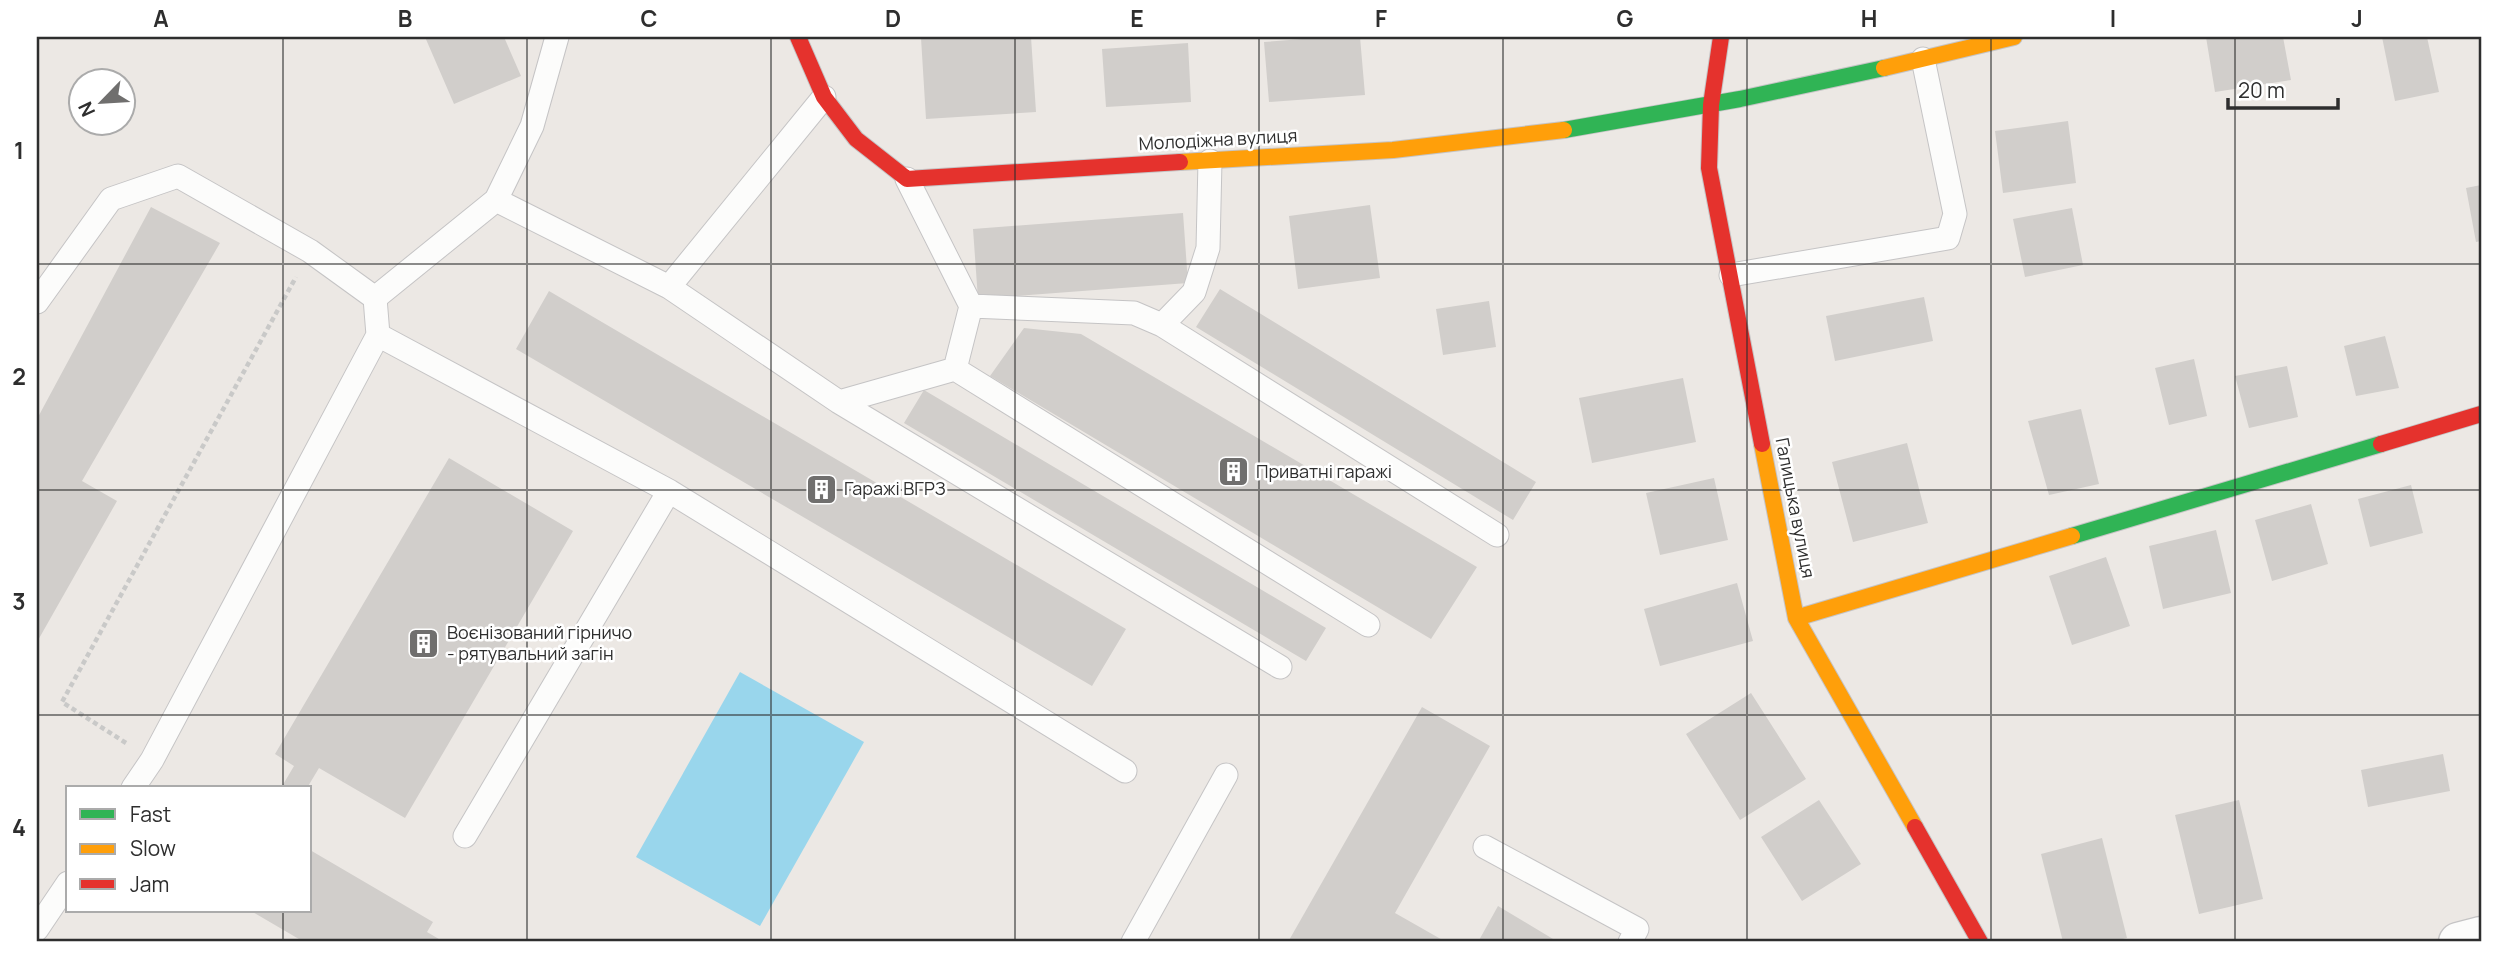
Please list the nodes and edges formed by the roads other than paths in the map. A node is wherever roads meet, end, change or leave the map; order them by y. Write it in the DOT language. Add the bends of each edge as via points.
graph roads {
  1 [pos="557,37"];
  2 [pos="798,37"];
  3 [pos="1721,37"];
  4 [pos="2014,37"];
  5 [pos="1923,60"];
  6 [pos="824,97"];
  7 [pos="1711,105"];
  8 [pos="1210,161"];
  9 [pos="907,179"];
  10 [pos="496,200"];
  11 [pos="1731,275"];
  12 [pos="669,287"];
  13 [pos="376,299"];
  14 [pos="37,302"];
  15 [pos="971,306"];
  16 [pos="1162,325"];
  17 [pos="377,335"];
  18 [pos="955,369"];
  19 [pos="839,402"];
  20 [pos="2481,414"];
  21 [pos="669,491"];
  22 [pos="1497,535"];
  23 [pos="1796,618"];
  24 [pos="1368,625"];
  25 [pos="1280,667"];
  26 [pos="1125,771"];
  27 [pos="1226,775"];
  28 [pos="134,786"];
  29 [pos="465,836"];
  30 [pos="1485,848"];
  31 [pos="66,886"];
  32 [pos="37,929"];
  33 [pos="2481,936"];
  34 [pos="1133,942"];
  35 [pos="1630,942"];
  36 [pos="1980,942"];
  37 [pos="2458,942"];
  1 -- 10 [label="lane" via="532,126"];
  2 -- 6 [label="street"];
  3 -- 7 [label="street, Галицька вулиця"];
  4 -- 5 [label="street, Молодіжна вулиця"];
  5 -- 7 [label="street, Молодіжна вулиця"];
  5 -- 11 [label="lane" via="1955,214 1948,237"];
  6 -- 9 [label="street" via="856,139"];
  6 -- 12 [label="lane"];
  7 -- 8 [label="street, Молодіжна вулиця" via="1462,144"];
  7 -- 11 [label="street, Галицька вулиця" via="1709,168"];
  8 -- 9 [label="street, Молодіжна вулиця"];
  8 -- 16 [label="lane" via="1208,248 1194,292"];
  9 -- 15 [label="lane"];
  10 -- 12 [label="lane"];
  10 -- 13 [label="lane"];
  11 -- 23 [label="street, Галицька вулиця"];
  12 -- 19 [label="lane"];
  13 -- 14 [label="lane" via="310,251 178,176 111,199"];
  13 -- 17 [label="lane"];
  15 -- 16 [label="lane" via="1134,313"];
  15 -- 18 [label="lane"];
  16 -- 22 [label="lane"];
  17 -- 21 [label="lane"];
  17 -- 28 [label="lane"];
  18 -- 19 [label="lane"];
  18 -- 24 [label="lane"];
  19 -- 25 [label="lane"];
  20 -- 23 [label="street"];
  21 -- 26 [label="lane"];
  21 -- 29 [label="lane"];
  23 -- 36 [label="street, Галицька вулиця"];
  27 -- 34 [label="lane"];
  30 -- 35 [label="lane" via="1637,929"];
  31 -- 32 [label="lane"];
  33 -- 37 [label="street"];
}
